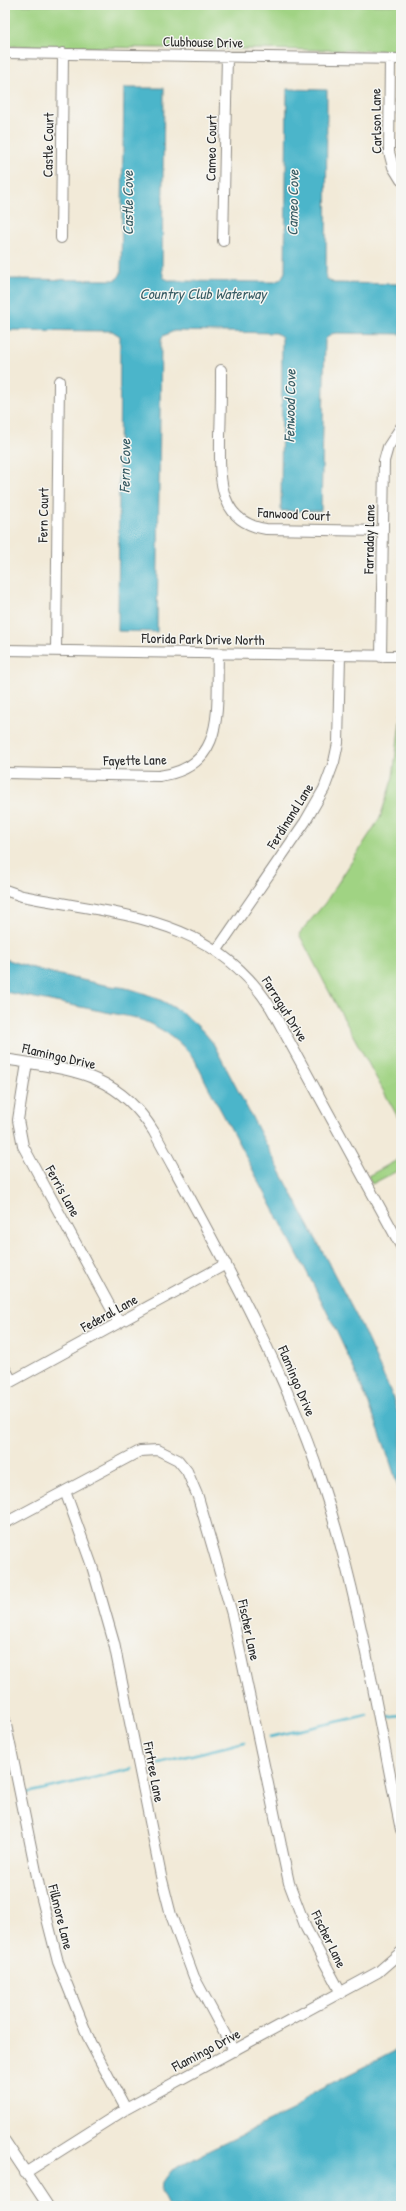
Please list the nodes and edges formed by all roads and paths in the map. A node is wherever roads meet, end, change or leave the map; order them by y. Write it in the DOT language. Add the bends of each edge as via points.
graph roads {
  1 [pos="5,53"];
  2 [pos="64,53"];
  3 [pos="227,56"];
  4 [pos="390,59"];
  5 [pos="401,59"];
  6 [pos="401,180"];
  7 [pos="61,238"];
  8 [pos="224,241"];
  9 [pos="221,370"];
  10 [pos="59,381"];
  11 [pos="401,427"];
  12 [pos="382,531"];
  13 [pos="5,650"];
  14 [pos="56,650"];
  15 [pos="218,654"];
  16 [pos="340,655"];
  17 [pos="381,656"];
  18 [pos="401,656"];
  19 [pos="5,773"];
  20 [pos="5,890"];
  21 [pos="217,950"];
  22 [pos="5,1059"];
  23 [pos="27,1063"];
  24 [pos="401,1246"];
  25 [pos="226,1264"];
  26 [pos="119,1323"];
  27 [pos="5,1369"];
  28 [pos="8,1383"];
  29 [pos="65,1491"];
  30 [pos="5,1523"];
  31 [pos="5,1720"];
  32 [pos="401,1830"];
  33 [pos="401,1952"];
  34 [pos="341,1993"];
  35 [pos="234,2051"];
  36 [pos="126,2109"];
  37 [pos="5,2141"];
  38 [pos="25,2173"];
  39 [pos="48,2206"];
  1 -- 2 [label="street, Clubhouse Drive"];
  2 -- 3 [label="street, Clubhouse Drive"];
  2 -- 7 [label="street, Castle Court"];
  3 -- 4 [label="street, Clubhouse Drive"];
  3 -- 8 [label="street, Cameo Court"];
  4 -- 5 [label="street, Clubhouse Drive"];
  4 -- 6 [label="street, Carlson Lane" via="389,152 393,167"];
  9 -- 12 [label="street, Fanwood Court" via="220,473 223,492 233,513 250,525 266,529"];
  10 -- 14 [label="street, Fern Court"];
  11 -- 12 [label="street, Farraday Lane" via="385,454"];
  12 -- 17 [label="street, Farraday Lane"];
  13 -- 14 [label="street, Florida Park Drive North"];
  14 -- 15 [label="street, Florida Park Drive North"];
  15 -- 16 [label="street, Florida Park Drive North"];
  15 -- 19 [label="street, Fayette Lane" via="214,733 203,754 188,767 179,772 159,776"];
  16 -- 17 [label="street, Florida Park Drive North"];
  16 -- 21 [label="street, Ferdinand Lane" via="338,743 324,789 305,822"];
  17 -- 18 [label="street, Florida Park Drive North"];
  20 -- 21 [label="street, Farragut Drive" via="22,896 166,925"];
  21 -- 24 [label="street, Farragut Drive" via="246,976 271,1008"];
  22 -- 23 [label="street, Flamingo Drive"];
  23 -- 25 [label="street, Flamingo Drive" via="92,1077 115,1088 136,1106 154,1132"];
  23 -- 26 [label="street, Ferris Lane" via="18,1120 23,1146"];
  25 -- 26 [label="street, Federal Lane"];
  25 -- 32 [label="street, Flamingo Drive" via="280,1373 314,1460 330,1510 350,1584"];
  26 -- 28 [label="street, Federal Lane"];
  27 -- 28 [label="street"];
  29 -- 30 [label="street, Fischer Lane"];
  29 -- 34 [label="street, Fischer Lane" via="144,1450 158,1450 171,1455 181,1462 187,1471 213,1546 232,1614 289,1883 306,1928"];
  29 -- 35 [label="street, Firtree Lane" via="92,1566 114,1643 171,1915 194,1976"];
  31 -- 36 [label="street, Fillmore Lane" via="41,1897 58,1962 87,2035"];
  33 -- 34 [label="street, Flamingo Drive" via="384,1968"];
  34 -- 35 [label="street, Flamingo Drive"];
  35 -- 36 [label="street, Flamingo Drive"];
  36 -- 38 [label="street, Flamingo Drive"];
  37 -- 38 [label="street"];
  38 -- 39 [label="street"];
}
